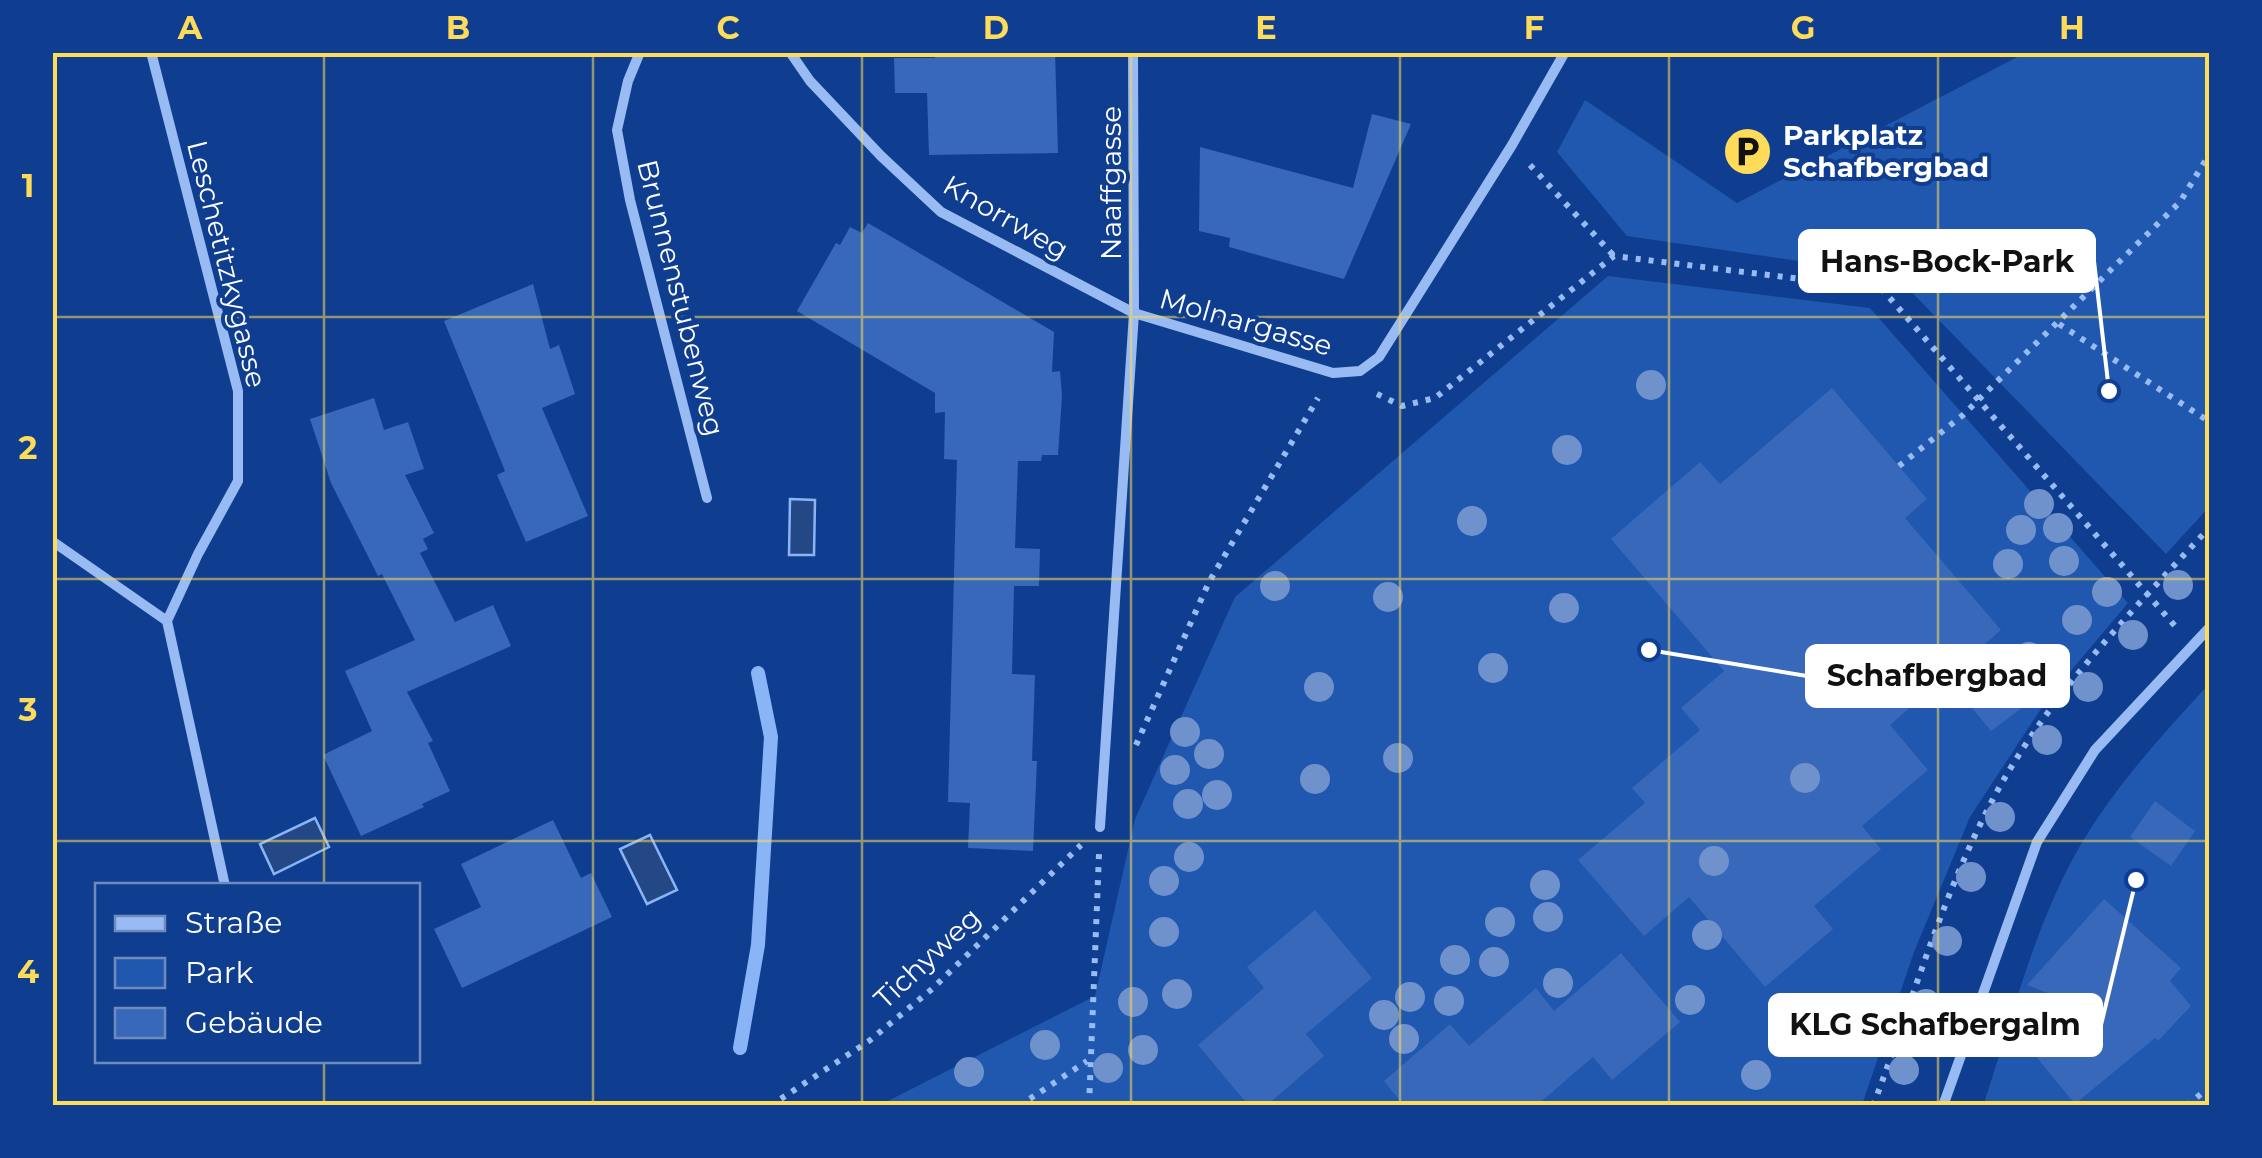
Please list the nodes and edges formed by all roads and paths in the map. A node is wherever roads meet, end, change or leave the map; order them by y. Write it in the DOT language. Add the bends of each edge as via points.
graph roads {
  1 [pos="151,52"];
  2 [pos="640,52"];
  3 [pos="790,52"];
  4 [pos="1133,52"];
  5 [pos="1566,52"];
  6 [pos="1512,144"];
  7 [pos="2210,153"];
  8 [pos="1614,256"];
  9 [pos="1134,312"];
  10 [pos="2059,324"];
  11 [pos="1334,372"];
  12 [pos="1978,400"];
  13 [pos="2210,422"];
  14 [pos="1899,466"];
  15 [pos="708,498"];
  16 [pos="2210,527"];
  17 [pos="52,540"];
  18 [pos="2147,595"];
  19 [pos="167,621"];
  20 [pos="2210,627"];
  21 [pos="2192,646"];
  22 [pos="1131,757"];
  23 [pos="1100,826"];
  24 [pos="224,883"];
  25 [pos="1088,1060"];
  26 [pos="2210,1086"];
  27 [pos="770,1106"];
  28 [pos="1019,1106"];
  29 [pos="1089,1106"];
  30 [pos="1873,1106"];
  31 [pos="1943,1106"];
  32 [pos="2186,1106"];
  1 -- 19 [label="street, Leschetitzkygasse" via="238,391 238,482"];
  2 -- 15 [label="street, Brunnenstubenweg" via="617,130"];
  3 -- 9 [label="street, Knorrweg" via="810,81 941,212"];
  4 -- 9 [label="street, Naaffgasse"];
  5 -- 6 [label="street, Molnargasse"];
  6 -- 8 [label="path"];
  6 -- 11 [label="street, Molnargasse" via="1380,356 1360,371"];
  7 -- 10 [label="path" via="2180,202"];
  8 -- 11 [label="path" via="1435,398 1402,406"];
  8 -- 12 [label="path" via="1882,289"];
  9 -- 11 [label="street, Molnargasse"];
  9 -- 23 [label="street, Molnargasse"];
  10 -- 12 [label="path"];
  10 -- 13 [label="path"];
  11 -- 22 [label="path" via="1209,582"];
  12 -- 14 [label="path"];
  12 -- 18 [label="path"];
  16 -- 18 [label="path"];
  17 -- 19 [label="street"];
  18 -- 21 [label="path"];
  18 -- 30 [label="path" via="2042,720 1993,798 1935,926"];
  19 -- 24 [label="street"];
  20 -- 21 [label="street"];
  21 -- 31 [label="street" via="2095,750 2037,842"];
  23 -- 25 [label="path"];
  23 -- 27 [label="path, Tichyweg" via="932,989 869,1041"];
  25 -- 28 [label="path"];
  25 -- 29 [label="path"];
  26 -- 32 [label="path"];
}
